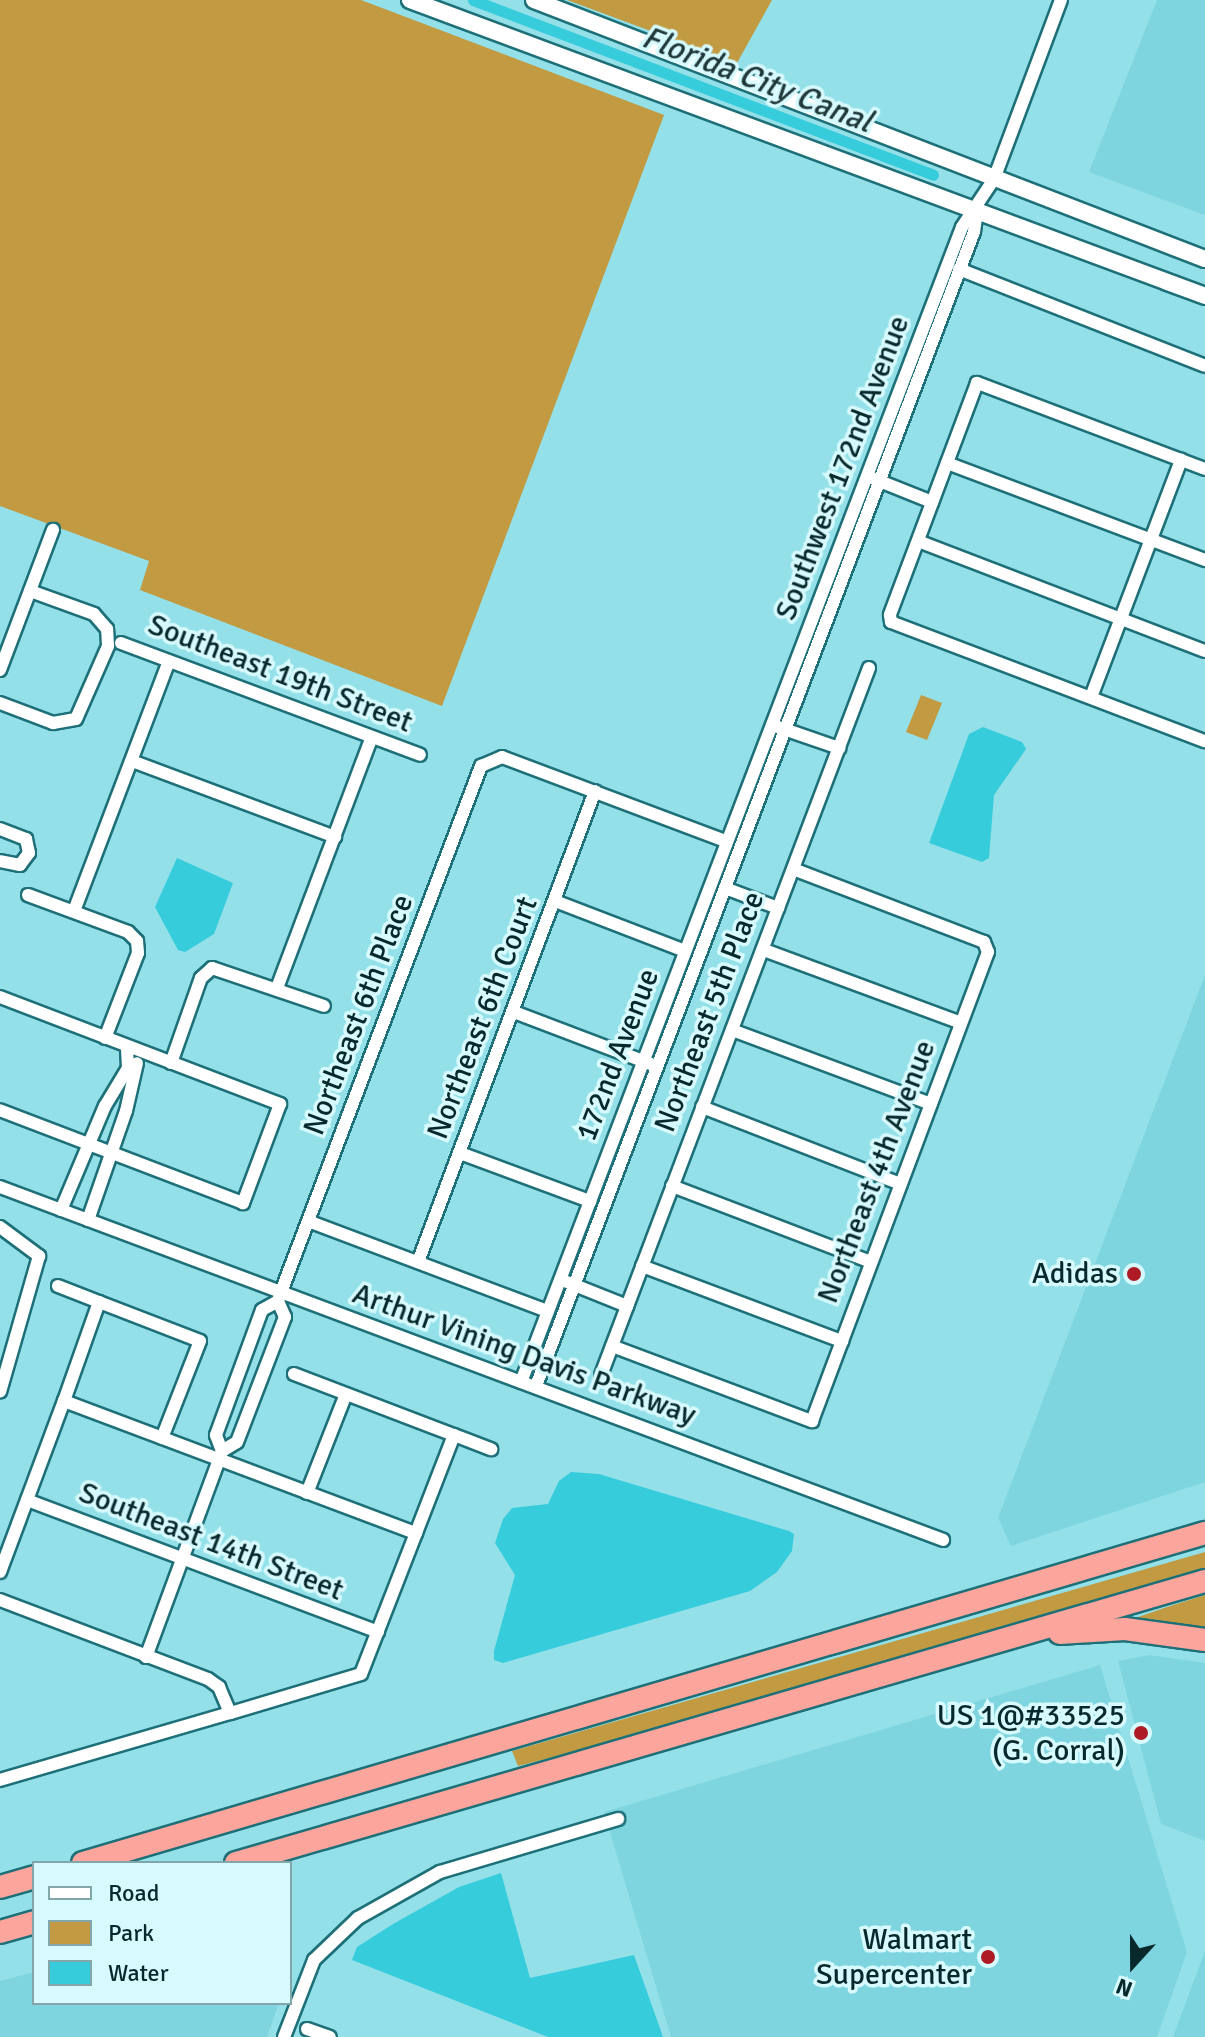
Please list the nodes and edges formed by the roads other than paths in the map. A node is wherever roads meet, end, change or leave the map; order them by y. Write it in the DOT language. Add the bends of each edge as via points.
graph roads {
  1 [pos="410,0"];
  2 [pos="534,0"];
  3 [pos="1061,0"];
  4 [pos="994,179"];
  5 [pos="977,211"];
  6 [pos="1205,259"];
  7 [pos="959,269"];
  8 [pos="1205,296"];
  9 [pos="1205,366"];
  10 [pos="1181,460"];
  11 [pos="947,463"];
  12 [pos="1205,469"];
  13 [pos="874,478"];
  14 [pos="932,502"];
  15 [pos="53,530"];
  16 [pos="1151,540"];
  17 [pos="918,541"];
  18 [pos="1205,560"];
  19 [pos="30,591"];
  20 [pos="1121,619"];
  21 [pos="121,643"];
  22 [pos="1205,651"];
  23 [pos="169,661"];
  24 [pos="869,668"];
  25 [pos="0,670"];
  26 [pos="1091,697"];
  27 [pos="0,703"];
  28 [pos="771,726"];
  29 [pos="785,729"];
  30 [pos="372,737"];
  31 [pos="1205,741"];
  32 [pos="763,747"];
  33 [pos="839,748"];
  34 [pos="777,751"];
  35 [pos="420,755"];
  36 [pos="132,761"];
  37 [pos="595,791"];
  38 [pos="0,829"];
  39 [pos="335,837"];
  40 [pos="726,841"];
  41 [pos="0,861"];
  42 [pos="793,869"];
  43 [pos="725,888"];
  44 [pos="28,895"];
  45 [pos="555,901"];
  46 [pos="778,908"];
  47 [pos="74,911"];
  48 [pos="764,950"];
  49 [pos="685,951"];
  50 [pos="277,988"];
  51 [pos="0,997"];
  52 [pos="324,1006"];
  53 [pos="514,1012"];
  54 [pos="961,1023"];
  55 [pos="732,1030"];
  56 [pos="105,1038"];
  57 [pos="127,1048"];
  58 [pos="148,1055"];
  59 [pos="643,1061"];
  60 [pos="171,1063"];
  61 [pos="658,1066"];
  62 [pos="112,1092"];
  63 [pos="129,1100"];
  64 [pos="931,1104"];
  65 [pos="702,1107"];
  66 [pos="0,1110"];
  67 [pos="89,1145"];
  68 [pos="110,1153"];
  69 [pos="460,1153"];
  70 [pos="901,1184"];
  71 [pos="672,1186"];
  72 [pos="0,1187"];
  73 [pos="590,1201"];
  74 [pos="61,1210"];
  75 [pos="88,1220"];
  76 [pos="308,1221"];
  77 [pos="0,1227"];
  78 [pos="418,1262"];
  79 [pos="871,1262"];
  80 [pos="642,1266"];
  81 [pos="561,1279"];
  82 [pos="574,1285"];
  83 [pos="58,1286"];
  84 [pos="280,1297"];
  85 [pos="99,1302"];
  86 [pos="627,1306"];
  87 [pos="548,1311"];
  88 [pos="842,1341"];
  89 [pos="612,1346"];
  90 [pos="294,1374"];
  91 [pos="601,1375"];
  92 [pos="521,1382"];
  93 [pos="536,1386"];
  94 [pos="0,1392"];
  95 [pos="346,1394"];
  96 [pos="64,1401"];
  97 [pos="228,1404"];
  98 [pos="249,1411"];
  99 [pos="454,1435"];
  100 [pos="162,1438"];
  101 [pos="491,1449"];
  102 [pos="220,1456"];
  103 [pos="307,1493"];
  104 [pos="27,1500"];
  105 [pos="416,1533"];
  106 [pos="1205,1533"];
  107 [pos="943,1540"];
  108 [pos="1205,1546"];
  109 [pos="182,1559"];
  110 [pos="1118,1562"];
  111 [pos="0,1572"];
  112 [pos="1205,1581"];
  113 [pos="0,1600"];
  114 [pos="378,1632"];
  115 [pos="1019,1634"];
  116 [pos="1205,1640"];
  117 [pos="146,1657"];
  118 [pos="230,1713"];
  119 [pos="0,1780"];
  120 [pos="618,1819"];
  121 [pos="90,1861"];
  122 [pos="243,1861"];
  123 [pos="32,1878"];
  124 [pos="0,1887"];
  125 [pos="32,1923"];
  126 [pos="0,1932"];
  127 [pos="307,2029"];
  128 [pos="284,2037"];
  129 [pos="330,2037"];
  1 -- 5 [label="main road"];
  2 -- 4 [label="main road"];
  3 -- 4 [label="street, Southwest 172nd Avenue"];
  4 -- 5 [label="street, Southwest 172nd Avenue"];
  4 -- 6 [label="main road"];
  5 -- 7 [label="street, Southwest 172nd Avenue"];
  5 -- 8 [label="main road"];
  5 -- 13 [label="street, Southwest 172nd Avenue" via="962,227"];
  7 -- 9 [label="street"];
  7 -- 13 [label="street, Southwest 172nd Avenue"];
  10 -- 11 [label="street" via="977,383"];
  10 -- 12 [label="street"];
  10 -- 16 [label="street"];
  11 -- 14 [label="street"];
  11 -- 16 [label="street"];
  13 -- 14 [label="street"];
  13 -- 28 [label="street, Southwest 172nd Avenue"];
  13 -- 29 [label="street, Southwest 172nd Avenue"];
  14 -- 17 [label="street"];
  15 -- 19 [label="street"];
  16 -- 18 [label="street"];
  16 -- 20 [label="street"];
  17 -- 20 [label="street"];
  17 -- 26 [label="street" via="891,622"];
  19 -- 25 [label="street"];
  19 -- 27 [label="street" via="94,614 107,629 108,646 76,719 53,723"];
  20 -- 22 [label="street"];
  20 -- 26 [label="street"];
  21 -- 23 [label="street, Southeast 19th Street"];
  23 -- 30 [label="street, Southeast 19th Street"];
  23 -- 36 [label="street"];
  24 -- 33 [label="street, Northeast 5th Place"];
  26 -- 31 [label="street"];
  28 -- 29 [label="street"];
  28 -- 32 [label="street, Southwest 172nd Avenue"];
  29 -- 33 [label="street"];
  29 -- 34 [label="street, Southwest 172nd Avenue"];
  30 -- 35 [label="street, Southeast 19th Street"];
  30 -- 39 [label="street"];
  32 -- 40 [label="street, 172nd Avenue"];
  33 -- 42 [label="street, Northeast 5th Place"];
  34 -- 43 [label="street, 172nd Avenue"];
  36 -- 39 [label="street"];
  36 -- 47 [label="street"];
  37 -- 40 [label="street"];
  37 -- 45 [label="street, Northeast 6th Court"];
  37 -- 76 [label="street, Northeast 6th Place" via="502,757 489,758 481,766"];
  38 -- 41 [label="street" via="26,839 29,853 20,865"];
  39 -- 50 [label="street"];
  40 -- 49 [label="street, 172nd Avenue"];
  42 -- 46 [label="street, Northeast 5th Place"];
  42 -- 54 [label="street, Northeast 4th Avenue" via="984,942 988,952"];
  43 -- 46 [label="street"];
  43 -- 61 [label="street, 172nd Avenue"];
  44 -- 47 [label="street"];
  45 -- 49 [label="street"];
  45 -- 53 [label="street, Northeast 6th Court"];
  46 -- 48 [label="street, Northeast 5th Place"];
  47 -- 56 [label="street" via="128,932 137,941 138,953"];
  48 -- 54 [label="street"];
  48 -- 55 [label="street, Northeast 5th Place"];
  49 -- 59 [label="street, 172nd Avenue"];
  50 -- 52 [label="street"];
  50 -- 60 [label="street" via="212,968 201,978"];
  51 -- 56 [label="street"];
  53 -- 59 [label="street"];
  53 -- 69 [label="street, Northeast 6th Court"];
  54 -- 64 [label="street, Northeast 4th Avenue"];
  55 -- 64 [label="street"];
  55 -- 65 [label="street, Northeast 5th Place"];
  56 -- 57 [label="street"];
  57 -- 58 [label="street"];
  57 -- 62 [label="street" via="130,1063"];
  58 -- 60 [label="street"];
  58 -- 63 [label="street" via="136,1065"];
  59 -- 61 [label="street"];
  59 -- 73 [label="street, 172nd Avenue"];
  60 -- 68 [label="street" via="280,1104 243,1203"];
  61 -- 82 [label="street, 172nd Avenue"];
  62 -- 63 [label="street" via="124,1092"];
  62 -- 67 [label="street"];
  63 -- 68 [label="street"];
  64 -- 70 [label="street, Northeast 4th Avenue"];
  65 -- 70 [label="street"];
  65 -- 71 [label="street, Northeast 5th Place"];
  66 -- 67 [label="street"];
  67 -- 68 [label="street"];
  67 -- 74 [label="street"];
  68 -- 75 [label="street"];
  69 -- 73 [label="street"];
  69 -- 78 [label="street, Northeast 6th Court"];
  70 -- 79 [label="street, Northeast 4th Avenue"];
  71 -- 79 [label="street"];
  71 -- 80 [label="street, Northeast 5th Place"];
  72 -- 74 [label="street, Arthur Vining Davis Parkway"];
  73 -- 81 [label="street, 172nd Avenue"];
  74 -- 75 [label="street, Arthur Vining Davis Parkway"];
  75 -- 84 [label="street, Arthur Vining Davis Parkway"];
  76 -- 78 [label="street"];
  76 -- 84 [label="street, Northeast 6th Place"];
  77 -- 94 [label="street" via="39,1256"];
  78 -- 87 [label="street"];
  79 -- 88 [label="street, Northeast 4th Avenue"];
  80 -- 86 [label="street, Northeast 5th Place"];
  80 -- 88 [label="street"];
  81 -- 82 [label="street"];
  81 -- 87 [label="street, 172nd Avenue"];
  82 -- 86 [label="street"];
  82 -- 93 [label="street, 172nd Avenue"];
  83 -- 85 [label="street"];
  84 -- 92 [label="street, Arthur Vining Davis Parkway"];
  84 -- 97 [label="street" via="262,1310"];
  84 -- 98 [label="street" via="285,1317"];
  85 -- 96 [label="street"];
  85 -- 100 [label="street" via="200,1341"];
  86 -- 89 [label="street, Northeast 5th Place"];
  87 -- 92 [label="street, 172nd Avenue"];
  88 -- 89 [label="street, Northeast 4th Avenue" via="812,1421"];
  89 -- 91 [label="street, Northeast 5th Place"];
  90 -- 95 [label="street"];
  92 -- 93 [label="street, Arthur Vining Davis Parkway"];
  93 -- 107 [label="street, Arthur Vining Davis Parkway"];
  95 -- 99 [label="street"];
  95 -- 103 [label="street"];
  96 -- 100 [label="street"];
  96 -- 104 [label="street"];
  97 -- 98 [label="street"];
  97 -- 102 [label="street" via="216,1435"];
  98 -- 102 [label="street" via="237,1442"];
  99 -- 101 [label="street"];
  99 -- 105 [label="street"];
  100 -- 102 [label="street"];
  102 -- 103 [label="street"];
  102 -- 109 [label="street"];
  103 -- 105 [label="street"];
  104 -- 109 [label="street, Southeast 14th Street"];
  104 -- 111 [label="street"];
  105 -- 114 [label="street"];
  106 -- 110 [label="highway"];
  108 -- 110 [label="highway" via="1151,1561"];
  109 -- 114 [label="street, Southeast 14th Street"];
  109 -- 117 [label="street"];
  110 -- 121 [label="highway"];
  112 -- 115 [label="highway"];
  113 -- 117 [label="street"];
  114 -- 118 [label="street" via="361,1674"];
  115 -- 116 [label="highway" via="1125,1629"];
  115 -- 122 [label="highway"];
  117 -- 118 [label="street" via="208,1679 219,1687"];
  118 -- 119 [label="street"];
  120 -- 128 [label="street" via="440,1872 358,1918 314,1960"];
  123 -- 124 [label="highway"];
  125 -- 126 [label="highway"];
  127 -- 129 [label="street"];
}
